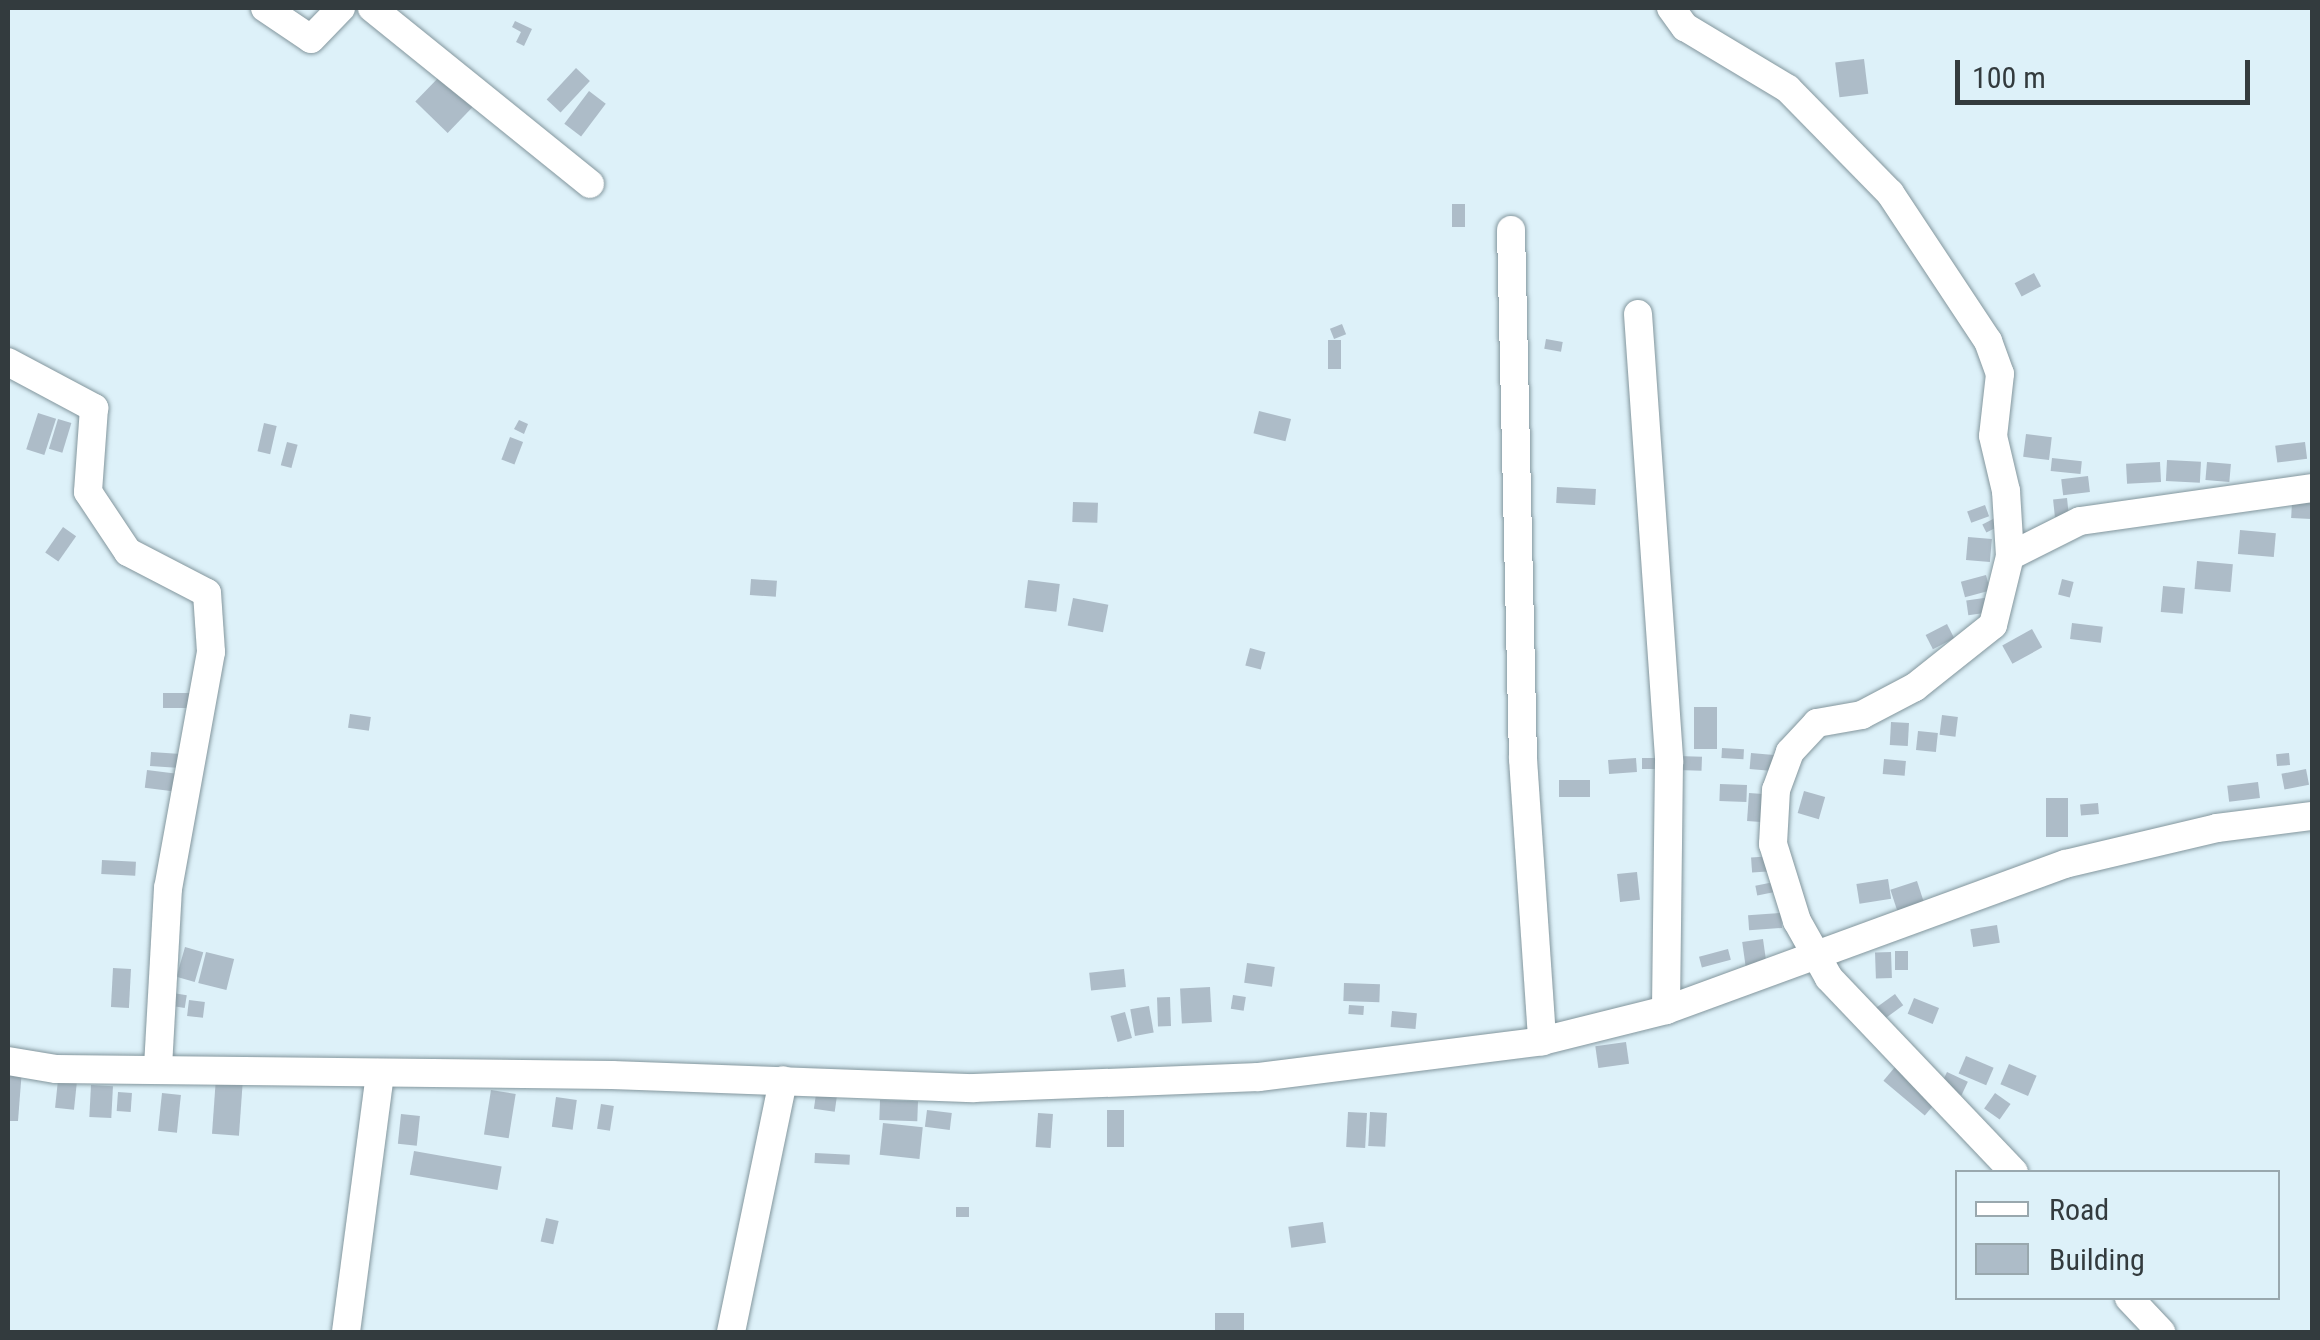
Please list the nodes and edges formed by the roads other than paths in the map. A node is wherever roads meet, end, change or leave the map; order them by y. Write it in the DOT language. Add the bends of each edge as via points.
graph roads {
  1 [pos="265,8"];
  2 [pos="340,8"];
  3 [pos="372,8"];
  4 [pos="1670,8"];
  5 [pos="590,184"];
  6 [pos="1511,230"];
  7 [pos="1638,314"];
  8 [pos="8,362"];
  9 [pos="2312,488"];
  10 [pos="2010,556"];
  11 [pos="2312,816"];
  12 [pos="1818,960"];
  13 [pos="1666,1010"];
  14 [pos="1542,1041"];
  15 [pos="8,1060"];
  16 [pos="158,1069"];
  17 [pos="380,1074"];
  18 [pos="783,1080"];
  19 [pos="2012,1170"];
  20 [pos="2131,1300"];
  21 [pos="346,1332"];
  22 [pos="731,1332"];
  23 [pos="2161,1332"];
  1 -- 2 [label="street" via="312,39"];
  3 -- 5 [label="street"];
  4 -- 10 [label="street" via="1685,28 1788,90 1890,193 1988,341 2000,374 1993,436 2006,491"];
  6 -- 14 [label="street" via="1524,759"];
  7 -- 13 [label="street" via="1668,762"];
  8 -- 16 [label="street" via="94,408 88,492 128,552 206,593 211,652 168,888"];
  9 -- 10 [label="street" via="2080,522"];
  10 -- 12 [label="street" via="1993,625 1915,686 1862,715 1817,723 1790,752 1776,790 1773,844 1797,920"];
  11 -- 12 [label="street" via="2217,828 2066,864"];
  12 -- 13 [label="street"];
  12 -- 19 [label="street"];
  13 -- 14 [label="street"];
  14 -- 18 [label="street" via="1259,1077 974,1088"];
  15 -- 16 [label="street" via="56,1069"];
  16 -- 17 [label="street"];
  17 -- 18 [label="street"];
  17 -- 21 [label="street"];
  18 -- 22 [label="street"];
  20 -- 23 [label="street"];
}
